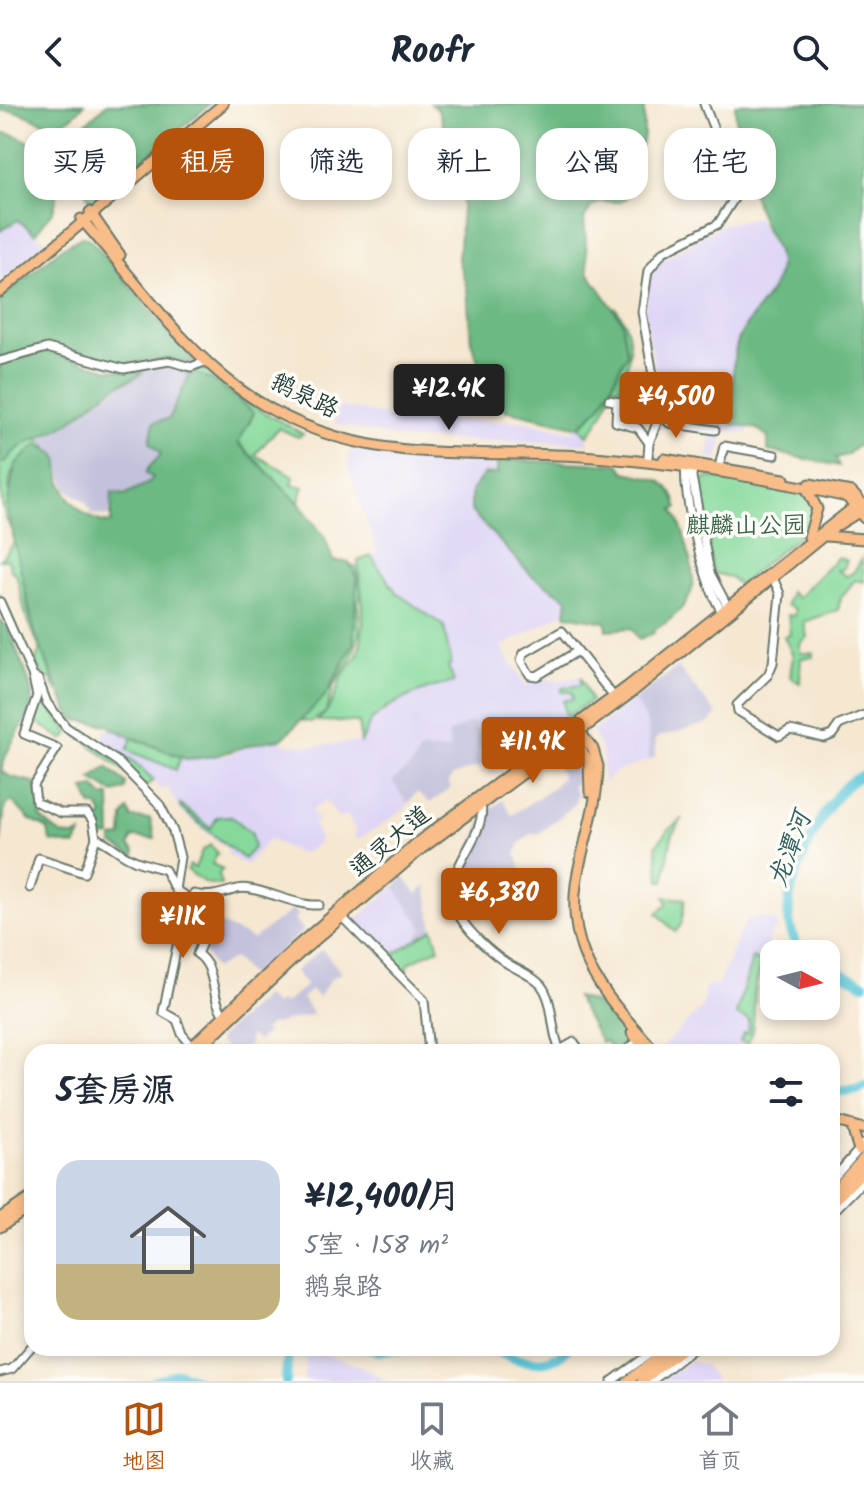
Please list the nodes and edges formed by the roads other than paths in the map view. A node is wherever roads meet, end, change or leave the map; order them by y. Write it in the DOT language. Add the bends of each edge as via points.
graph roads {
  1 [pos="220,104"];
  2 [pos="704,104"];
  3 [pos="102,208"];
  4 [pos="87,217"];
  5 [pos="71,232"];
  6 [pos="100,233"];
  7 [pos="0,289"];
  8 [pos="0,361"];
  9 [pos="207,361"];
  10 [pos="660,412"];
  11 [pos="715,430"];
  12 [pos="649,443"];
  13 [pos="775,455"];
  14 [pos="648,457"];
  15 [pos="689,466"];
  16 [pos="719,467"];
  17 [pos="807,489"];
  18 [pos="862,506"];
  19 [pos="822,537"];
  20 [pos="864,539"];
  21 [pos="801,547"];
  22 [pos="773,578"];
  23 [pos="0,602"];
  24 [pos="727,612"];
  25 [pos="576,652"];
  26 [pos="33,677"];
  27 [pos="614,697"];
  28 [pos="864,715"];
  29 [pos="574,730"];
  30 [pos="481,802"];
  31 [pos="96,838"];
  32 [pos="173,886"];
  33 [pos="30,888"];
  34 [pos="200,896"];
  35 [pos="319,905"];
  36 [pos="342,917"];
  37 [pos="202,941"];
  38 [pos="224,1015"];
  39 [pos="638,1041"];
  40 [pos="191,1044"];
  41 [pos="201,1044"];
  42 [pos="202,1044"];
  43 [pos="428,1044"];
  44 [pos="559,1044"];
  45 [pos="634,1044"];
  46 [pos="641,1044"];
  47 [pos="649,1044"];
  48 [pos="840,1125"];
  49 [pos="860,1132"];
  50 [pos="862,1151"];
  51 [pos="864,1170"];
  52 [pos="864,1180"];
  53 [pos="840,1185"];
  54 [pos="840,1189"];
  55 [pos="840,1191"];
  56 [pos="24,1202"];
  57 [pos="24,1211"];
  58 [pos="0,1218"];
  59 [pos="0,1227"];
  60 [pos="24,1355"];
  61 [pos="647,1356"];
  62 [pos="660,1356"];
  63 [pos="673,1356"];
  64 [pos="684,1356"];
  65 [pos="0,1372"];
  66 [pos="612,1381"];
  67 [pos="628,1381"];
  68 [pos="642,1381"];
  69 [pos="652,1381"];
  1 -- 3 [label="main road"];
  1 -- 4 [label="main road"];
  2 -- 10 [label="street" via="735,197 718,224 663,252 648,271 642,312"];
  3 -- 4 [label="main road"];
  3 -- 6 [label="main road"];
  4 -- 5 [label="main road"];
  4 -- 6 [label="main road, 鹅泉路"];
  4 -- 7 [label="main road"];
  5 -- 6 [label="main road"];
  5 -- 7 [label="main road"];
  6 -- 9 [label="main road, 鹅泉路" via="180,335"];
  6 -- 14 [label="main road, 鹅泉路" via="217,364 252,391 316,426 398,446"];
  8 -- 9 [label="street" via="47,348 124,369"];
  9 -- 15 [label="main road, 鹅泉路" via="240,390 287,417 366,446"];
  10 -- 11 [label="street" via="669,423"];
  10 -- 12 [label="street"];
  10 -- 12 [label="street" via="613,401 616,422 638,428"];
  12 -- 14 [label="street"];
  13 -- 16 [label="street" via="724,446"];
  14 -- 15 [label="main road, 鹅泉路"];
  15 -- 16 [label="main road, 鹅泉路"];
  15 -- 17 [label="main road, 鹅泉路"];
  15 -- 24 [label="street" via="709,569"];
  16 -- 18 [label="main road, 鹅泉路" via="851,492"];
  17 -- 18 [label="main road, 鹅泉路" via="847,497"];
  17 -- 21 [label="main road" via="817,516"];
  18 -- 19 [label="main road, 通灵大道"];
  18 -- 21 [label="main road, 通灵大道"];
  19 -- 20 [label="main road"];
  19 -- 22 [label="main road, 通灵大道"];
  21 -- 24 [label="main road, 通灵大道"];
  22 -- 24 [label="main road, 通灵大道"];
  22 -- 28 [label="street" via="780,594 773,663 768,675 737,705 738,711 779,736 790,730 824,738"];
  23 -- 26 [label="street"];
  24 -- 27 [label="main road, 通灵大道"];
  24 -- 29 [label="main road, 通灵大道"];
  25 -- 25 [label="street" via="537,676 530,675 521,660 561,631"];
  25 -- 27 [label="street"];
  26 -- 31 [label="street" via="37,706 24,734 57,748 35,783 33,796 58,813 87,813"];
  26 -- 32 [label="street" via="66,727 118,762 160,805 179,853"];
  27 -- 29 [label="main road, 通灵大道"];
  29 -- 30 [label="main road, 通灵大道"];
  29 -- 38 [label="main road, 通灵大道" via="408,850"];
  29 -- 39 [label="main road" via="587,756 591,787 569,884 569,930 586,973"];
  29 -- 47 [label="main road" via="593,749 598,771 573,895 578,942 609,998"];
  30 -- 36 [label="main road, 通灵大道"];
  30 -- 44 [label="street" via="481,821 453,883 455,908 503,961 540,984"];
  31 -- 32 [label="street" via="129,858 165,870"];
  31 -- 33 [label="street" via="83,873 39,858"];
  32 -- 34 [label="street" via="188,898"];
  34 -- 35 [label="street" via="249,889"];
  34 -- 37 [label="street" via="201,905 213,916"];
  36 -- 42 [label="main road, 通灵大道"];
  36 -- 43 [label="street" via="424,1000"];
  37 -- 38 [label="street" via="197,954 207,965"];
  37 -- 40 [label="street" via="179,937 163,1012 177,1020"];
  38 -- 41 [label="main road, 通灵大道"];
  39 -- 45 [label="street"];
  39 -- 46 [label="main road"];
  48 -- 49 [label="main road"];
  49 -- 50 [label="main road"];
  50 -- 53 [label="main road"];
  51 -- 54 [label="main road"];
  52 -- 55 [label="street"];
  56 -- 58 [label="main road"];
  57 -- 59 [label="main road"];
  60 -- 65 [label="street" via="10,1370"];
  61 -- 66 [label="street"];
  62 -- 67 [label="main road"];
  63 -- 68 [label="main road"];
  64 -- 69 [label="street"];
}
